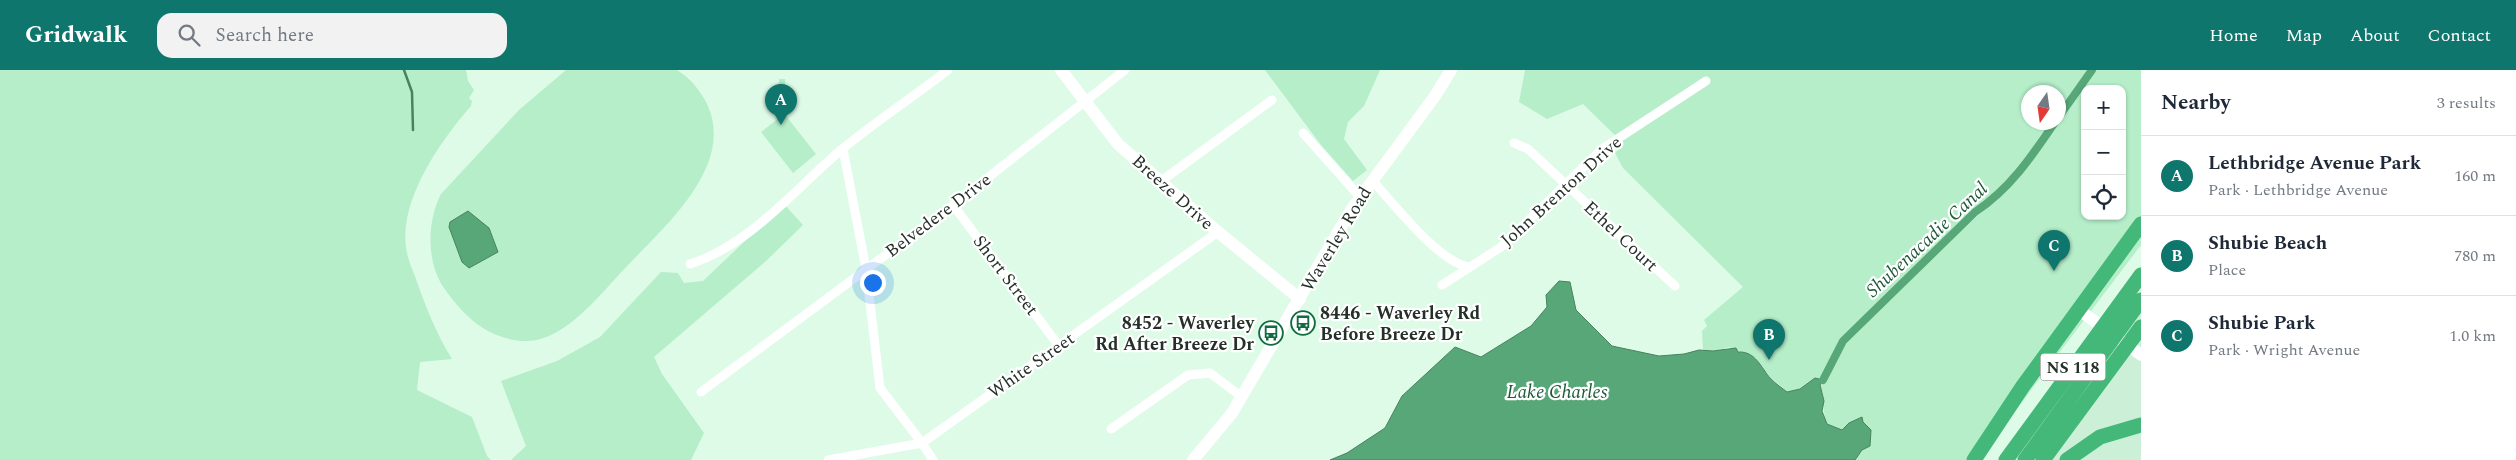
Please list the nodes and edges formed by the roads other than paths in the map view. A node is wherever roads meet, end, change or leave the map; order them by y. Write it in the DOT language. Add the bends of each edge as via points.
graph roads {
  1 [pos="948,70"];
  2 [pos="1061,70"];
  3 [pos="1125,70"];
  4 [pos="1450,70"];
  5 [pos="1706,82"];
  6 [pos="1272,100"];
  7 [pos="1084,102"];
  8 [pos="1303,133"];
  9 [pos="1514,143"];
  10 [pos="843,148"];
  11 [pos="1372,180"];
  12 [pos="1160,182"];
  13 [pos="1567,185"];
  14 [pos="1360,197"];
  15 [pos="953,205"];
  16 [pos="2141,224"];
  17 [pos="1218,232"];
  18 [pos="690,264"];
  19 [pos="1470,267"];
  20 [pos="866,269"];
  21 [pos="2141,275"];
  22 [pos="1442,285"];
  23 [pos="1675,286"];
  24 [pos="1300,300"];
  25 [pos="2141,300"];
  26 [pos="2085,314"];
  27 [pos="2141,327"];
  28 [pos="1059,346"];
  29 [pos="2141,355"];
  30 [pos="701,392"];
  31 [pos="1242,397"];
  32 [pos="2141,425"];
  33 [pos="1111,429"];
  34 [pos="922,442"];
  35 [pos="828,460"];
  36 [pos="932,460"];
  37 [pos="1193,460"];
  38 [pos="1974,460"];
  39 [pos="2006,460"];
  40 [pos="2025,460"];
  41 [pos="2043,460"];
  42 [pos="2067,460"];
  1 -- 10 [label="street"];
  2 -- 7 [label="main road, Breeze Drive"];
  3 -- 7 [label="street, Belvedere Drive"];
  4 -- 11 [label="main road, Waverley Road" via="1435,96"];
  5 -- 13 [label="street, John Brenton Drive" via="1602,149"];
  6 -- 12 [label="street"];
  7 -- 12 [label="main road, Breeze Drive" via="1118,144"];
  7 -- 15 [label="street, Belvedere Drive"];
  8 -- 14 [label="street"];
  9 -- 13 [label="street, Ethel Court" via="1528,149"];
  10 -- 18 [label="street" via="745,234 711,257"];
  10 -- 20 [label="street"];
  11 -- 14 [label="main road, Waverley Road"];
  11 -- 19 [label="street" via="1436,248 1449,259"];
  12 -- 17 [label="main road, Breeze Drive"];
  13 -- 19 [label="street, John Brenton Drive" via="1501,247"];
  13 -- 23 [label="street, Ethel Court"];
  14 -- 24 [label="main road, Waverley Road"];
  15 -- 20 [label="street, Belvedere Drive"];
  15 -- 28 [label="street, Short Street"];
  16 -- 26 [label="highway"];
  17 -- 24 [label="main road, Breeze Drive"];
  17 -- 28 [label="street, White Street"];
  19 -- 22 [label="street, John Brenton Drive"];
  20 -- 30 [label="street, Belvedere Drive"];
  20 -- 34 [label="street" via="880,388"];
  21 -- 39 [label="highway, NS 118"];
  24 -- 31 [label="main road, Waverley Road"];
  25 -- 40 [label="highway, NS 118"];
  26 -- 29 [label="main road"];
  26 -- 38 [label="highway" via="2023,386"];
  27 -- 41 [label="highway"];
  28 -- 34 [label="street, White Street"];
  31 -- 33 [label="street" via="1210,373 1188,375"];
  31 -- 37 [label="main road, Waverley Road"];
  32 -- 42 [label="highway" via="2100,437"];
  34 -- 35 [label="street, White Street"];
  34 -- 36 [label="street"];
}
